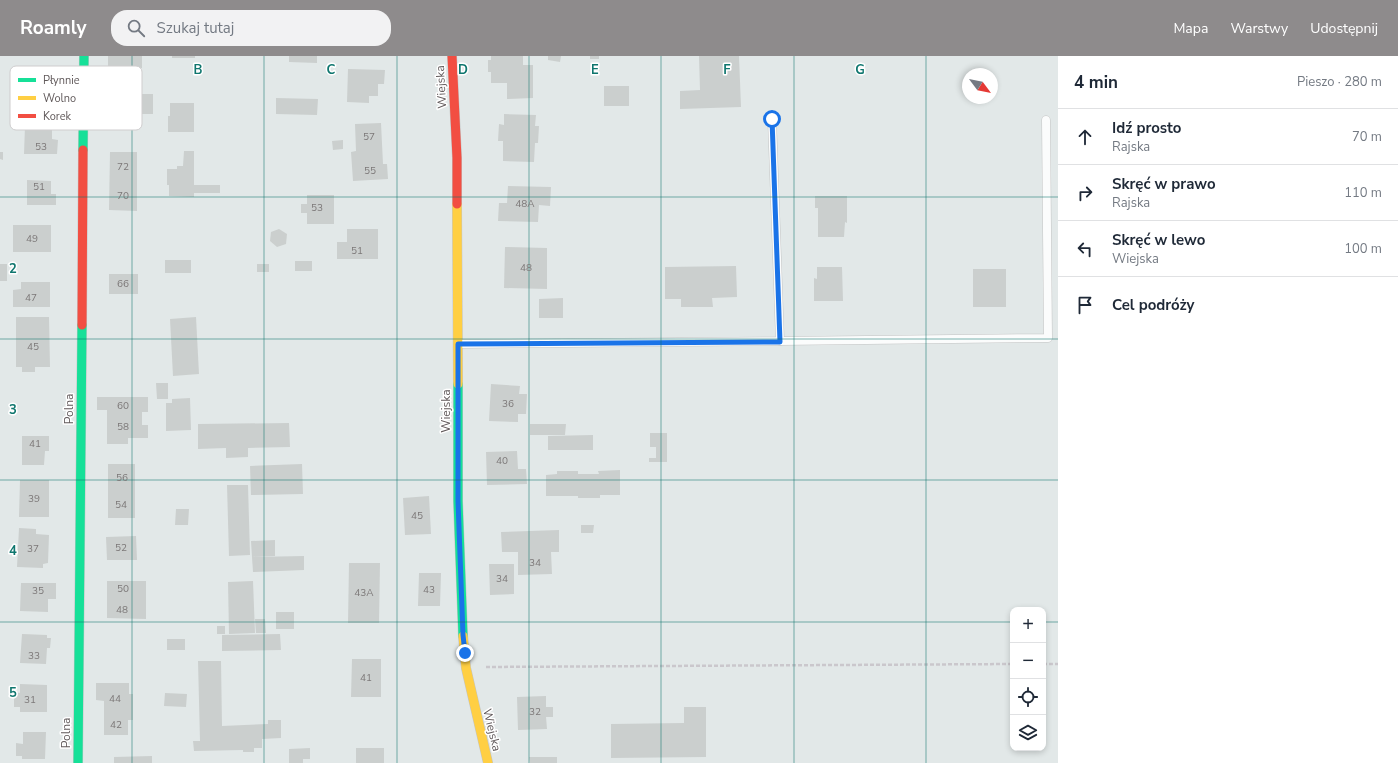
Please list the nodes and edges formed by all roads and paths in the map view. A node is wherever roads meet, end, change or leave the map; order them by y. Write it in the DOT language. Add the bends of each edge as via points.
graph roads {
  1 [pos="84,56"];
  2 [pos="452,56"];
  3 [pos="84,66"];
  4 [pos="772,119"];
  5 [pos="1046,120"];
  6 [pos="83,130"];
  7 [pos="780,342"];
  8 [pos="458,344"];
  9 [pos="1010,664"];
  10 [pos="1046,664"];
  11 [pos="1058,664"];
  12 [pos="466,668"];
  13 [pos="78,763"];
  14 [pos="488,763"];
  1 -- 3 [label="street, Polna"];
  2 -- 8 [label="street, Wiejska" via="457,158"];
  4 -- 7 [label="lane"];
  5 -- 7 [label="lane" via="1048,338"];
  6 -- 13 [label="street, Polna"];
  7 -- 8 [label="lane"];
  8 -- 12 [label="street, Wiejska" via="458,501"];
  9 -- 12 [label="path"];
  10 -- 11 [label="path"];
  12 -- 14 [label="street, Wiejska"];
}
